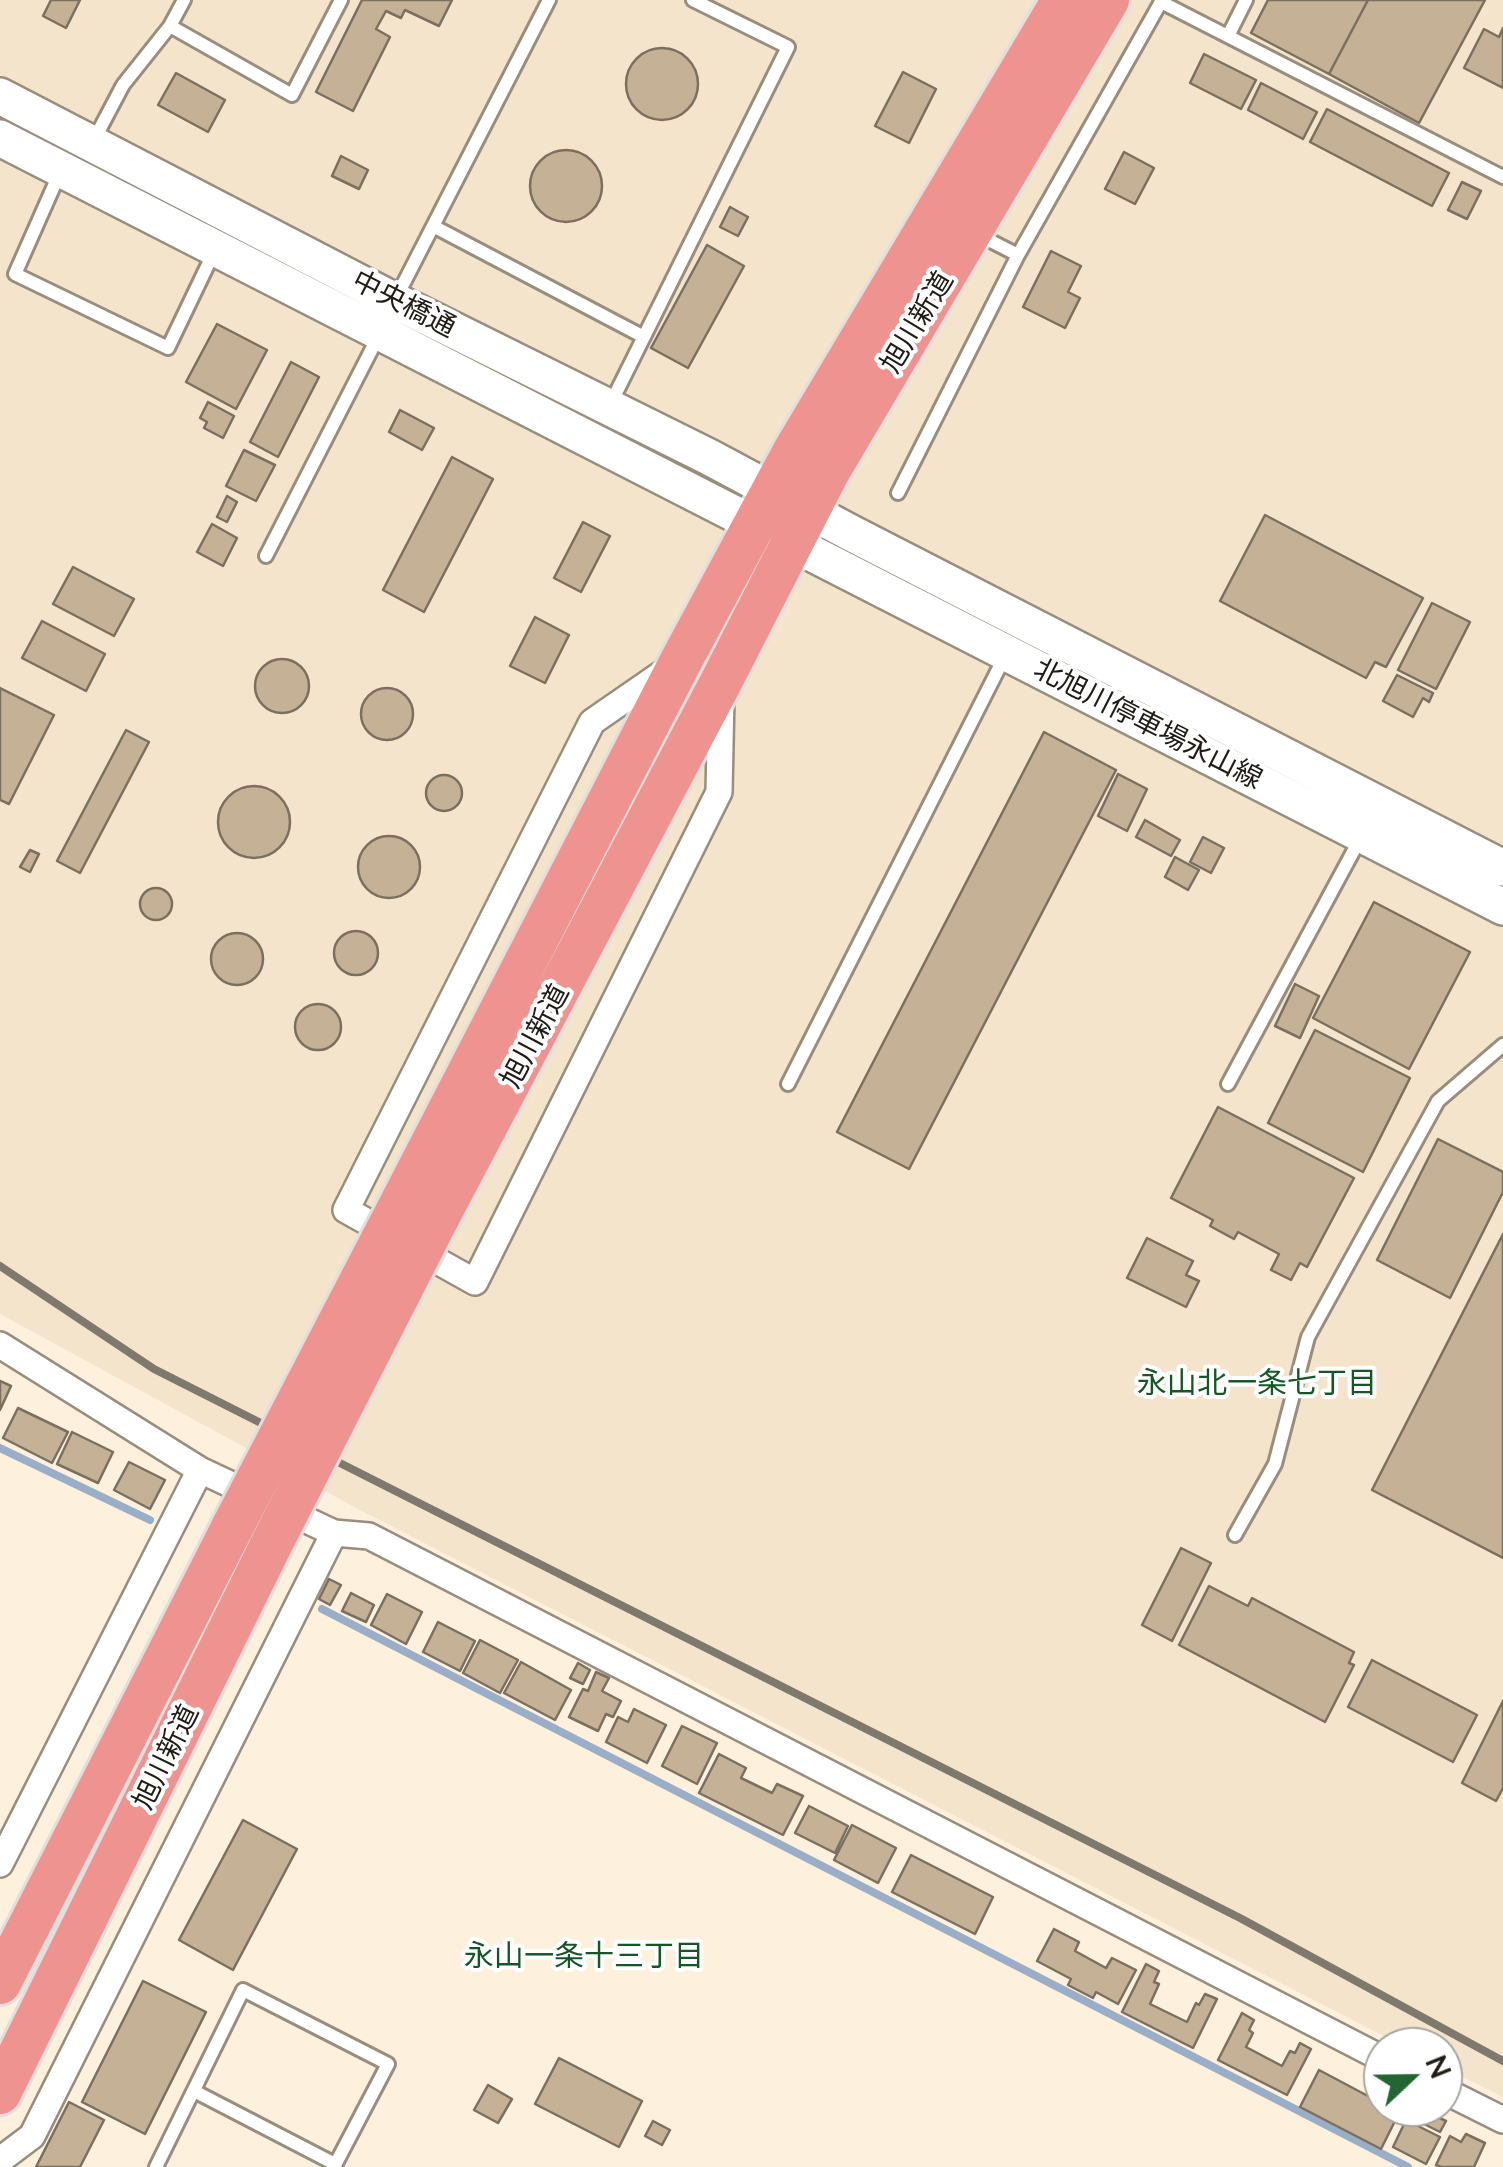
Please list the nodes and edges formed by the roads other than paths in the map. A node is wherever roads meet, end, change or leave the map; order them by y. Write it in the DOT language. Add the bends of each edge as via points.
graph roads {
  1 [pos="184,0"];
  2 [pos="342,0"];
  3 [pos="549,0"];
  4 [pos="694,0"];
  5 [pos="1063,0"];
  6 [pos="1108,0"];
  7 [pos="1246,0"];
  8 [pos="1162,1"];
  9 [pos="170,26"];
  10 [pos="1228,36"];
  11 [pos="0,96"];
  12 [pos="0,138"];
  13 [pos="92,144"];
  14 [pos="61,169"];
  15 [pos="1503,176"];
  16 [pos="433,226"];
  17 [pos="971,231"];
  18 [pos="216,249"];
  19 [pos="1018,255"];
  20 [pos="387,316"];
  21 [pos="644,336"];
  22 [pos="609,407"];
  23 [pos="898,493"];
  24 [pos="782,517"];
  25 [pos="266,556"];
  26 [pos="1007,652"];
  27 [pos="682,660"];
  28 [pos="722,682"];
  29 [pos="1188,726"];
  30 [pos="1362,835"];
  31 [pos="1503,868"];
  32 [pos="1503,907"];
  33 [pos="1503,1045"];
  34 [pos="788,1084"];
  35 [pos="1228,1084"];
  36 [pos="420,1210"];
  37 [pos="0,1345"];
  38 [pos="200,1470"];
  39 [pos="334,1533"];
  40 [pos="1235,1535"];
  41 [pos="0,1864"];
  42 [pos="0,1983"];
  43 [pos="1363,2048"];
  44 [pos="194,2090"];
  45 [pos="0,2093"];
  46 [pos="1463,2100"];
  47 [pos="1503,2120"];
  48 [pos="0,2160"];
  49 [pos="334,2166"];
  50 [pos="156,2167"];
  1 -- 9 [label="lane"];
  2 -- 9 [label="lane" via="292,95"];
  3 -- 16 [label="lane"];
  4 -- 21 [label="lane" via="788,46"];
  5 -- 24 [label="highway, 旭川新道"];
  6 -- 17 [label="highway, 旭川新道"];
  7 -- 10 [label="lane"];
  8 -- 10 [label="lane"];
  8 -- 19 [label="lane"];
  9 -- 13 [label="lane" via="123,85"];
  10 -- 15 [label="lane"];
  11 -- 13 [label="main road, 中央橋通"];
  12 -- 14 [label="main road, 中央橋通"];
  13 -- 14 [label="lane"];
  13 -- 20 [label="main road, 中央橋通"];
  14 -- 18 [label="main road, 中央橋通"];
  14 -- 18 [label="lane" via="15,274 168,348"];
  16 -- 20 [label="lane"];
  16 -- 21 [label="lane"];
  17 -- 19 [label="lane"];
  17 -- 24 [label="highway, 旭川新道" via="829,471"];
  18 -- 20 [label="main road, 中央橋通"];
  19 -- 23 [label="lane"];
  20 -- 22 [label="main road, 中央橋通"];
  20 -- 24 [label="main road, 中央橋通"];
  20 -- 25 [label="lane"];
  21 -- 22 [label="lane"];
  22 -- 24 [label="main road, 中央橋通"];
  24 -- 26 [label="main road, 北旭川停車場永山線"];
  24 -- 27 [label="highway, 旭川新道"];
  24 -- 28 [label="highway, 旭川新道"];
  24 -- 29 [label="main road, 北旭川停車場永山線"];
  26 -- 29 [label="main road, 北旭川停車場永山線"];
  26 -- 34 [label="lane"];
  27 -- 28 [label="street" via="592,722 346,1210 475,1282 719,792"];
  27 -- 36 [label="highway, 旭川新道"];
  28 -- 36 [label="highway, 旭川新道"];
  29 -- 30 [label="main road, 北旭川停車場永山線"];
  29 -- 31 [label="main road, 北旭川停車場永山線"];
  30 -- 32 [label="main road, 北旭川停車場永山線"];
  30 -- 35 [label="lane"];
  33 -- 40 [label="lane" via="1438,1101 1308,1337 1274,1464"];
  36 -- 42 [label="highway, 旭川新道, bridge" via="233,1526"];
  36 -- 45 [label="highway, 旭川新道, bridge" via="270,1548"];
  37 -- 38 [label="street"];
  38 -- 39 [label="street"];
  38 -- 41 [label="street"];
  39 -- 43 [label="street" via="370,1536"];
  39 -- 48 [label="street" via="32,2136"];
  44 -- 49 [label="lane"];
  44 -- 49 [label="lane" via="244,1990 388,2064"];
  44 -- 50 [label="lane"];
  46 -- 47 [label="street"];
}
